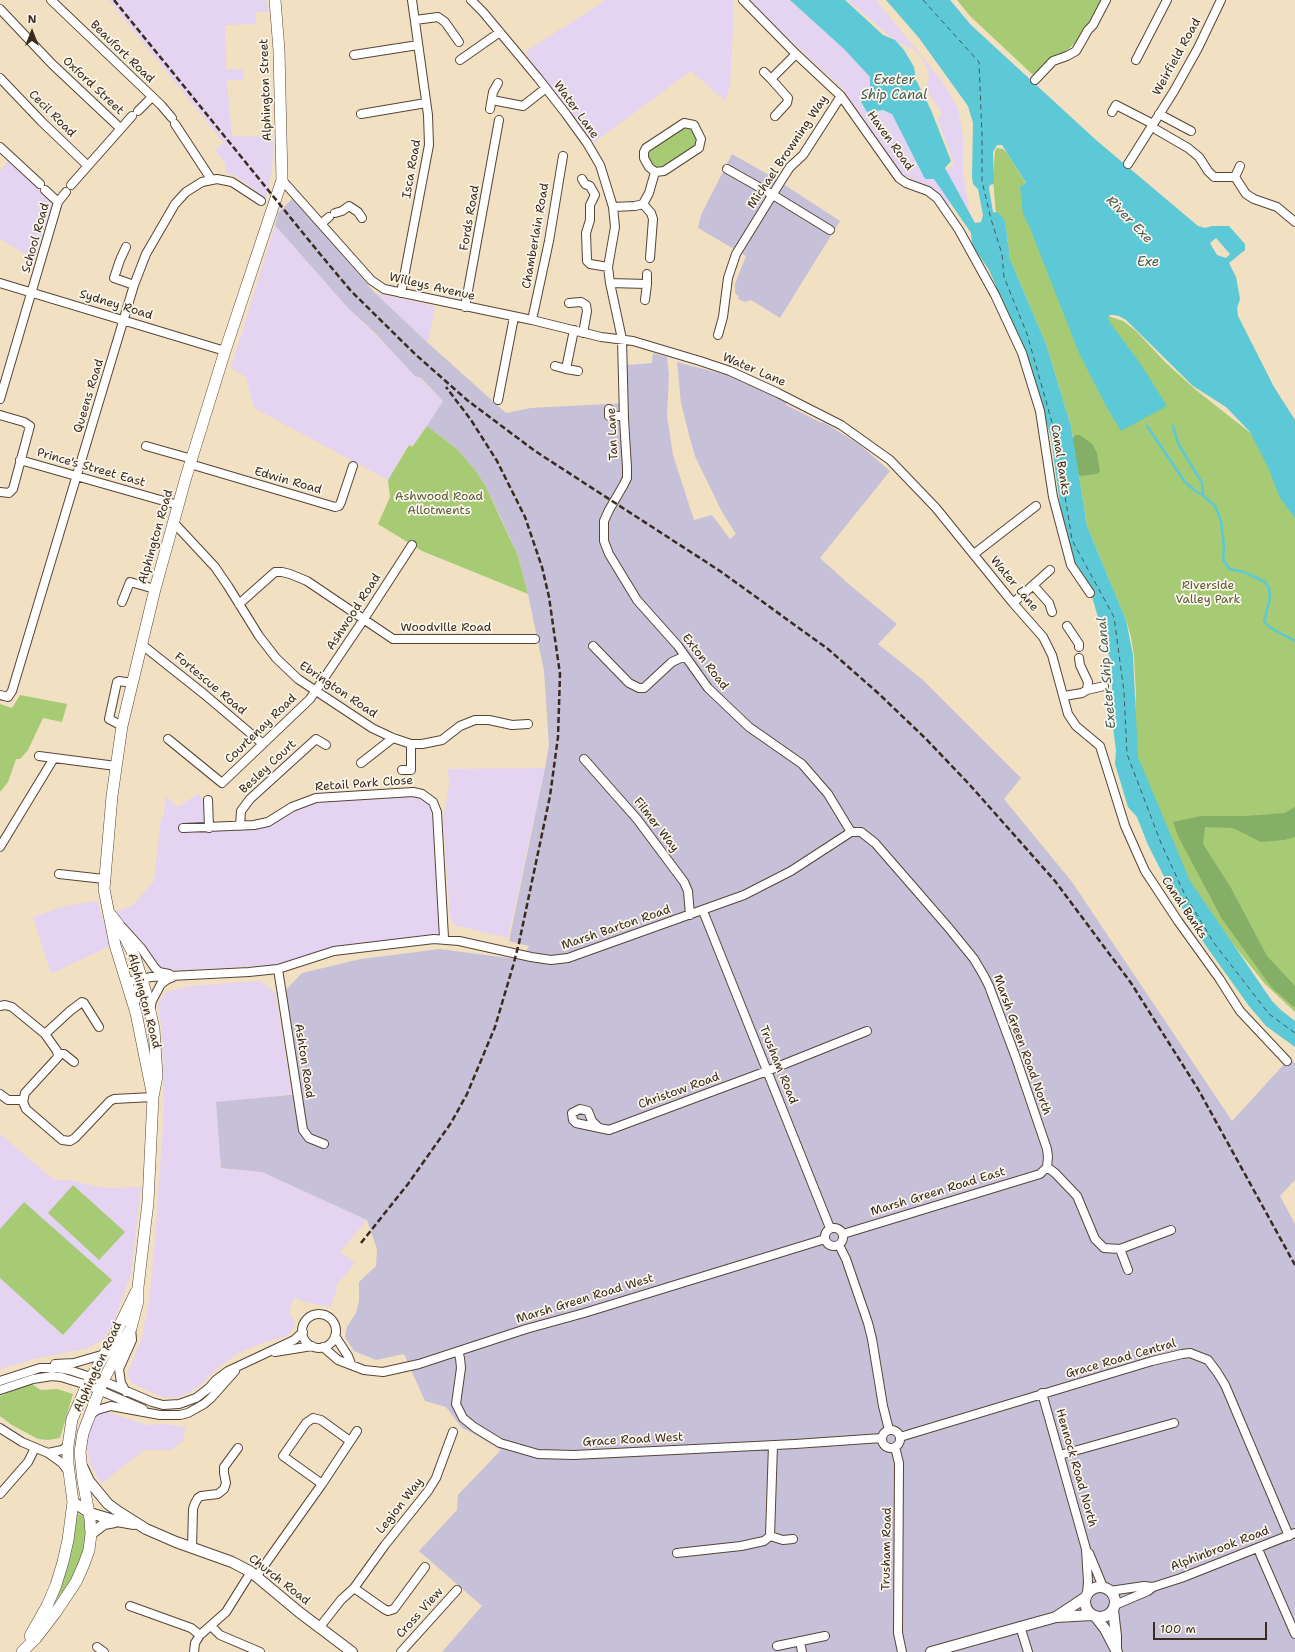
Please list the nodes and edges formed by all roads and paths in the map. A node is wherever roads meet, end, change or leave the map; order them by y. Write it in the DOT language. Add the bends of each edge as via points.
graph roads {
  1 [pos="275,0"];
  2 [pos="412,0"];
  3 [pos="472,0"];
  4 [pos="743,0"];
  5 [pos="1106,0"];
  6 [pos="1166,0"];
  7 [pos="1221,0"];
  8 [pos="52,1"];
  9 [pos="0,9"];
  10 [pos="415,20"];
  11 [pos="500,32"];
  12 [pos="459,42"];
  13 [pos="418,45"];
  14 [pos="796,54"];
  15 [pos="354,55"];
  16 [pos="460,60"];
  17 [pos="1136,60"];
  18 [pos="764,72"];
  19 [pos="0,78"];
  20 [pos="1037,78"];
  21 [pos="771,79"];
  22 [pos="498,83"];
  23 [pos="546,88"];
  24 [pos="841,96"];
  25 [pos="152,97"];
  26 [pos="492,100"];
  27 [pos="426,103"];
  28 [pos="490,109"];
  29 [pos="1112,112"];
  30 [pos="361,114"];
  31 [pos="1159,114"];
  32 [pos="775,116"];
  33 [pos="499,120"];
  34 [pos="1155,127"];
  35 [pos="120,128"];
  36 [pos="1191,131"];
  37 [pos="0,147"];
  38 [pos="562,156"];
  39 [pos="1128,164"];
  40 [pos="88,166"];
  41 [pos="1240,166"];
  42 [pos="727,169"];
  43 [pos="654,172"];
  44 [pos="1235,178"];
  45 [pos="582,179"];
  46 [pos="211,180"];
  47 [pos="282,180"];
  48 [pos="71,185"];
  49 [pos="66,192"];
  50 [pos="773,195"];
  51 [pos="261,201"];
  52 [pos="58,202"];
  53 [pos="643,204"];
  54 [pos="613,207"];
  55 [pos="362,218"];
  56 [pos="1295,222"];
  57 [pos="322,223"];
  58 [pos="830,230"];
  59 [pos="126,247"];
  60 [pos="650,258"];
  61 [pos="608,268"];
  62 [pos="647,274"];
  63 [pos="0,283"];
  64 [pos="610,284"];
  65 [pos="647,284"];
  66 [pos="134,285"];
  67 [pos="32,292"];
  68 [pos="401,293"];
  69 [pos="645,300"];
  70 [pos="569,303"];
  71 [pos="465,307"];
  72 [pos="514,317"];
  73 [pos="124,320"];
  74 [pos="532,320"];
  75 [pos="1010,328"];
  76 [pos="574,330"];
  77 [pos="583,333"];
  78 [pos="718,334"];
  79 [pos="622,340"];
  80 [pos="225,351"];
  81 [pos="555,366"];
  82 [pos="566,369"];
  83 [pos="578,371"];
  84 [pos="0,400"];
  85 [pos="498,400"];
  86 [pos="609,409"];
  87 [pos="0,415"];
  88 [pos="624,416"];
  89 [pos="146,446"];
  90 [pos="20,460"];
  91 [pos="191,462"];
  92 [pos="353,466"];
  93 [pos="77,477"];
  94 [pos="0,492"];
  95 [pos="178,505"];
  96 [pos="1036,506"];
  97 [pos="604,521"];
  98 [pos="174,523"];
  99 [pos="412,545"];
  100 [pos="974,554"];
  101 [pos="1050,570"];
  102 [pos="1033,585"];
  103 [pos="155,589"];
  104 [pos="1090,593"];
  105 [pos="122,602"];
  106 [pos="1013,603"];
  107 [pos="239,604"];
  108 [pos="1052,612"];
  109 [pos="364,620"];
  110 [pos="1067,626"];
  111 [pos="535,639"];
  112 [pos="141,644"];
  113 [pos="593,646"];
  114 [pos="1079,647"];
  115 [pos="685,656"];
  116 [pos="1079,658"];
  117 [pos="132,683"];
  118 [pos="1104,686"];
  119 [pos="1087,690"];
  120 [pos="315,692"];
  121 [pos="0,695"];
  122 [pos="1064,696"];
  123 [pos="528,724"];
  124 [pos="122,726"];
  125 [pos="393,738"];
  126 [pos="168,739"];
  127 [pos="263,744"];
  128 [pos="326,744"];
  129 [pos="411,744"];
  130 [pos="1100,746"];
  131 [pos="39,756"];
  132 [pos="54,758"];
  133 [pos="584,759"];
  134 [pos="361,763"];
  135 [pos="116,766"];
  136 [pos="402,770"];
  137 [pos="208,800"];
  138 [pos="240,826"];
  139 [pos="183,828"];
  140 [pos="210,828"];
  141 [pos="851,832"];
  142 [pos="0,847"];
  143 [pos="59,874"];
  144 [pos="104,879"];
  145 [pos="703,911"];
  146 [pos="108,912"];
  147 [pos="690,915"];
  148 [pos="118,924"];
  149 [pos="444,938"];
  150 [pos="278,969"];
  151 [pos="181,975"];
  152 [pos="145,979"];
  153 [pos="126,982"];
  154 [pos="0,1006"];
  155 [pos="150,1010"];
  156 [pos="136,1013"];
  157 [pos="99,1027"];
  158 [pos="867,1032"];
  159 [pos="46,1034"];
  160 [pos="58,1054"];
  161 [pos="1287,1061"];
  162 [pos="74,1062"];
  163 [pos="767,1071"];
  164 [pos="0,1094"];
  165 [pos="153,1097"];
  166 [pos="23,1100"];
  167 [pos="598,1127"];
  168 [pos="324,1144"];
  169 [pos="1047,1167"];
  170 [pos="830,1228"];
  171 [pos="1172,1230"];
  172 [pos="843,1234"];
  173 [pos="825,1239"];
  174 [pos="839,1245"];
  175 [pos="1120,1249"];
  176 [pos="1128,1270"];
  177 [pos="138,1288"];
  178 [pos="131,1328"];
  179 [pos="303,1332"];
  180 [pos="335,1336"];
  181 [pos="312,1346"];
  182 [pos="323,1347"];
  183 [pos="458,1352"];
  184 [pos="266,1353"];
  185 [pos="105,1354"];
  186 [pos="351,1364"];
  187 [pos="240,1366"];
  188 [pos="47,1367"];
  189 [pos="0,1380"];
  190 [pos="89,1381"];
  191 [pos="102,1386"];
  192 [pos="0,1390"];
  193 [pos="126,1392"];
  194 [pos="1042,1393"];
  195 [pos="90,1415"];
  196 [pos="154,1415"];
  197 [pos="1174,1423"];
  198 [pos="0,1428"];
  199 [pos="889,1430"];
  200 [pos="357,1431"];
  201 [pos="453,1432"];
  202 [pos="900,1437"];
  203 [pos="882,1438"];
  204 [pos="350,1441"];
  205 [pos="773,1445"];
  206 [pos="68,1446"];
  207 [pos="895,1447"];
  208 [pos="35,1448"];
  209 [pos="238,1448"];
  210 [pos="48,1453"];
  211 [pos="1060,1455"];
  212 [pos="81,1465"];
  213 [pos="69,1472"];
  214 [pos="322,1484"];
  215 [pos="0,1494"];
  216 [pos="73,1502"];
  217 [pos="90,1513"];
  218 [pos="116,1521"];
  219 [pos="138,1524"];
  220 [pos="91,1534"];
  221 [pos="1292,1534"];
  222 [pos="770,1536"];
  223 [pos="793,1539"];
  224 [pos="192,1548"];
  225 [pos="1086,1549"];
  226 [pos="1258,1549"];
  227 [pos="677,1553"];
  228 [pos="425,1567"];
  229 [pos="254,1574"];
  230 [pos="1153,1587"];
  231 [pos="354,1588"];
  232 [pos="1107,1589"];
  233 [pos="457,1590"];
  234 [pos="1086,1595"];
  235 [pos="148,1601"];
  236 [pos="130,1606"];
  237 [pos="1114,1607"];
  238 [pos="145,1610"];
  239 [pos="1094,1616"];
  240 [pos="1056,1617"];
  241 [pos="211,1626"];
  242 [pos="1020,1626"];
  243 [pos="319,1628"];
  244 [pos="1295,1634"];
  245 [pos="200,1635"];
  246 [pos="825,1636"];
  247 [pos="800,1642"];
  248 [pos="777,1646"];
  249 [pos="97,1647"];
  250 [pos="1117,1650"];
  251 [pos="21,1652"];
  252 [pos="108,1652"];
  253 [pos="194,1652"];
  254 [pos="260,1652"];
  255 [pos="352,1652"];
  256 [pos="401,1652"];
  257 [pos="802,1652"];
  258 [pos="902,1652"];
  259 [pos="932,1652"];
  260 [pos="1028,1652"];
  1 -- 47 [label="highway, Alphington Street" via="279,50"];
  2 -- 10 [label="street, Isca Road"];
  3 -- 11 [label="street, Water Lane"];
  4 -- 14 [label="street, Haven Road"];
  5 -- 20 [label="street" via="1076,51 1053,61"];
  6 -- 17 [label="street"];
  7 -- 31 [label="street, Weirfield Road" via="1198,48"];
  8 -- 25 [label="street, Beaufort Road"];
  9 -- 35 [label="street, Oxford Street" via="52,64"];
  10 -- 12 [label="street" via="443,20"];
  10 -- 13 [label="street, Isca Road"];
  11 -- 16 [label="street"];
  11 -- 23 [label="street, Water Lane"];
  13 -- 15 [label="street"];
  13 -- 27 [label="street, Isca Road"];
  14 -- 21 [label="street"];
  14 -- 24 [label="street, Haven Road"];
  18 -- 21 [label="street"];
  19 -- 40 [label="street, Cecil Road"];
  21 -- 32 [label="street" via="788,98 787,103"];
  22 -- 26 [label="street"];
  23 -- 26 [label="street" via="522,106"];
  23 -- 54 [label="street, Water Lane" via="600,165"];
  24 -- 50 [label="street, Michael Browning Way" via="803,155 790,167"];
  24 -- 75 [label="street, Haven Road" via="899,178 928,191 937,198 967,244"];
  25 -- 35 [label="street"];
  25 -- 46 [label="street, Beaufort Road" via="174,121"];
  26 -- 28 [label="street"];
  27 -- 30 [label="street"];
  27 -- 68 [label="street, Isca Road" via="429,145"];
  29 -- 34 [label="street" via="1116,105"];
  31 -- 34 [label="street, Weirfield Road"];
  31 -- 36 [label="street"];
  33 -- 71 [label="street, Fords Road" via="493,132"];
  34 -- 39 [label="street, Weirfield Road"];
  34 -- 44 [label="street" via="1199,157 1214,177"];
  35 -- 40 [label="street"];
  37 -- 52 [label="street"];
  38 -- 74 [label="street, Chamberlain Road" via="549,241"];
  40 -- 48 [label="street"];
  41 -- 44 [label="street"];
  42 -- 50 [label="street"];
  43 -- 43 [label="street" via="644,158 646,148 684,123 694,125 701,139 698,148 664,171"];
  43 -- 53 [label="street" via="649,193"];
  44 -- 56 [label="street" via="1246,194 1277,207"];
  45 -- 61 [label="street" via="595,195 590,205 590,220 586,234 587,261"];
  46 -- 51 [label="street, Queens Road" via="232,182"];
  46 -- 66 [label="street, Queens Road" via="194,186 175,204 146,254"];
  47 -- 57 [label="street, Willeys Avenue"];
  47 -- 80 [label="highway, Alphington Road"];
  49 -- 52 [label="street, School Road"];
  50 -- 58 [label="street"];
  50 -- 78 [label="street, Michael Browning Way" via="733,262"];
  52 -- 67 [label="street, School Road"];
  53 -- 54 [label="street"];
  53 -- 60 [label="street" via="652,215"];
  54 -- 61 [label="street, Water Lane" via="614,227"];
  55 -- 57 [label="street" via="349,206"];
  57 -- 68 [label="street, Willeys Avenue" via="376,284"];
  59 -- 66 [label="street" via="114,278"];
  61 -- 64 [label="street, Water Lane"];
  62 -- 65 [label="street"];
  63 -- 67 [label="street, Sydney Road"];
  64 -- 65 [label="street"];
  64 -- 79 [label="street, Water Lane"];
  65 -- 69 [label="street"];
  66 -- 73 [label="street, Queens Road"];
  67 -- 73 [label="street, Sydney Road"];
  67 -- 84 [label="street, School Road"];
  68 -- 71 [label="street, Willeys Avenue"];
  70 -- 77 [label="street" via="581,302 586,305"];
  71 -- 72 [label="street, Willeys Avenue"];
  72 -- 74 [label="street, Willeys Avenue"];
  72 -- 85 [label="street"];
  73 -- 80 [label="street, Sydney Road"];
  73 -- 93 [label="street, Queens Road"];
  74 -- 76 [label="street, Willeys Avenue"];
  75 -- 104 [label="street, Canal Banks" via="1024,359 1040,411 1053,497 1071,565"];
  76 -- 77 [label="street, Willeys Avenue"];
  76 -- 82 [label="street"];
  77 -- 79 [label="street, Willeys Avenue"];
  79 -- 88 [label="street, Tan Lane"];
  79 -- 100 [label="street, Water Lane" via="730,372 841,425 890,460 936,508"];
  80 -- 91 [label="highway, Alphington Road"];
  81 -- 82 [label="street"];
  82 -- 83 [label="street"];
  86 -- 88 [label="street" via="609,416"];
  87 -- 90 [label="street" via="30,426"];
  88 -- 97 [label="street, Tan Lane" via="627,478"];
  89 -- 91 [label="street"];
  90 -- 93 [label="street, Prince's Street East"];
  90 -- 94 [label="street" via="13,489 9,493"];
  91 -- 92 [label="street, Edwin Road" via="336,507 341,502"];
  91 -- 95 [label="highway, Alphington Road"];
  93 -- 95 [label="street, Prince's Street East"];
  93 -- 121 [label="street, Queens Road" via="10,696"];
  95 -- 98 [label="highway, Alphington Road"];
  96 -- 100 [label="street"];
  97 -- 115 [label="street, Exton Road" via="604,541 622,577 637,600"];
  98 -- 103 [label="highway, Alphington Road"];
  98 -- 107 [label="street, Ebrington Road" via="214,567"];
  99 -- 109 [label="street, Ashwood Road"];
  100 -- 106 [label="street, Water Lane"];
  101 -- 102 [label="street"];
  102 -- 106 [label="street"];
  102 -- 108 [label="street" via="1049,603"];
  103 -- 105 [label="street" via="130,582"];
  103 -- 112 [label="highway, Alphington Road"];
  106 -- 122 [label="street, Water Lane" via="1043,638 1052,655"];
  107 -- 109 [label="street, Woodville Road" via="275,572 282,572 307,581"];
  107 -- 120 [label="street, Ebrington Road" via="270,652"];
  109 -- 111 [label="street, Woodville Road" via="394,639"];
  109 -- 120 [label="street, Ashwood Road"];
  110 -- 114 [label="street"];
  112 -- 117 [label="highway, Alphington Road"];
  112 -- 127 [label="street, Fortescue Road"];
  113 -- 115 [label="street" via="629,683 639,688 644,688 672,662"];
  115 -- 141 [label="street, Exton Road" via="708,688 725,705 765,739 802,764 828,794"];
  116 -- 119 [label="street" via="1088,682"];
  117 -- 124 [label="highway, Alphington Road"];
  117 -- 124 [label="street" via="119,680 117,682 109,719"];
  118 -- 119 [label="street"];
  119 -- 122 [label="street"];
  120 -- 125 [label="street, Ebrington Road"];
  120 -- 127 [label="street, Courtenay Road"];
  122 -- 130 [label="street, Water Lane" via="1068,714 1076,726"];
  123 -- 129 [label="street, Ebrington Road" via="512,725 475,720 460,726 442,740"];
  124 -- 135 [label="highway, Alphington Road"];
  125 -- 129 [label="street, Ebrington Road"];
  125 -- 134 [label="street"];
  126 -- 127 [label="street, Courtenay Road" via="222,783"];
  128 -- 138 [label="street, Besley Court" via="316,739 250,799 241,811"];
  129 -- 136 [label="street" via="411,770"];
  130 -- 161 [label="street, Canal Banks" via="1125,826 1145,871 1240,1011"];
  131 -- 132 [label="street"];
  132 -- 135 [label="street"];
  132 -- 142 [label="street"];
  133 -- 147 [label="street, Filmer Way" via="637,819 684,882 688,891"];
  135 -- 144 [label="highway, Alphington Road"];
  137 -- 140 [label="street"];
  138 -- 140 [label="street, Retail Park Close"];
  138 -- 149 [label="street, Retail Park Close" via="268,822 292,807 316,798 413,792 426,796 433,802 438,817"];
  139 -- 140 [label="street, Retail Park Close"];
  141 -- 145 [label="street, Marsh Barton Road" via="791,871 744,895"];
  141 -- 169 [label="street, Marsh Green Road North" via="862,832 875,843 974,959 989,986 1019,1066 1047,1149"];
  143 -- 144 [label="street"];
  144 -- 146 [label="highway, Alphington Road"];
  145 -- 147 [label="street, Marsh Barton Road"];
  145 -- 163 [label="street, Trusham Road"];
  146 -- 148 [label="highway, Alphington Road"];
  146 -- 153 [label="highway, Alphington Road"];
  147 -- 149 [label="street, Marsh Barton Road" via="594,950 558,959 531,958"];
  148 -- 151 [label="street, Marsh Barton Road" via="128,932 159,972"];
  148 -- 152 [label="highway, Alphington Road"];
  149 -- 150 [label="street, Marsh Barton Road" via="334,951"];
  150 -- 151 [label="street, Marsh Barton Road"];
  150 -- 168 [label="street, Ashton Road" via="303,1130 309,1138"];
  151 -- 152 [label="street, Marsh Barton Road"];
  151 -- 155 [label="street, Marsh Barton Road" via="168,978 161,984"];
  152 -- 153 [label="street, Marsh Barton Road"];
  152 -- 155 [label="highway, Alphington Road"];
  152 -- 156 [label="street" via="136,989"];
  153 -- 156 [label="highway, Alphington Road"];
  154 -- 159 [label="street" via="12,1007"];
  155 -- 165 [label="highway, Alphington Road" via="157,1076"];
  156 -- 165 [label="highway, Alphington Road"];
  157 -- 159 [label="street" via="82,1002"];
  158 -- 163 [label="street, Christow Road"];
  159 -- 160 [label="street"];
  160 -- 162 [label="street" via="64,1054"];
  160 -- 166 [label="street"];
  163 -- 167 [label="street, Christow Road" via="609,1130"];
  163 -- 170 [label="street, Trusham Road"];
  164 -- 166 [label="street" via="8,1100"];
  165 -- 166 [label="street" via="120,1098 110,1101 75,1138 67,1141 62,1140 26,1109"];
  165 -- 177 [label="highway, Alphington Road" via="148,1202"];
  169 -- 172 [label="street, Marsh Green Road East" via="1040,1174"];
  169 -- 175 [label="street" via="1077,1196 1098,1243 1104,1248"];
  170 -- 172 [label="street" via="838,1228"];
  170 -- 173 [label="street"];
  171 -- 175 [label="street"];
  172 -- 174 [label="street"];
  173 -- 174 [label="street" via="830,1245"];
  173 -- 183 [label="street, Marsh Green Road West"];
  174 -- 199 [label="street" via="870,1328 882,1406"];
  175 -- 176 [label="street"];
  177 -- 178 [label="highway, Alphington Road" via="138,1301"];
  177 -- 185 [label="highway, Alphington Road"];
  178 -- 191 [label="highway, Alphington Road"];
  178 -- 193 [label="street" via="132,1340 118,1369"];
  179 -- 180 [label="street" via="307,1319 316,1314 323,1314 333,1321"];
  179 -- 181 [label="street"];
  179 -- 184 [label="street" via="294,1340"];
  180 -- 182 [label="street"];
  180 -- 186 [label="street"];
  181 -- 182 [label="street"];
  181 -- 184 [label="street"];
  182 -- 186 [label="street, Marsh Green Road West" via="338,1360"];
  183 -- 186 [label="street, Marsh Green Road West" via="383,1372 364,1370"];
  183 -- 205 [label="street, Grace Road West" via="461,1368 456,1399 463,1418 486,1436 513,1448 553,1455"];
  184 -- 187 [label="street"];
  185 -- 188 [label="street" via="74,1363"];
  185 -- 190 [label="highway, Alphington Road"];
  187 -- 193 [label="street" via="216,1380 196,1398 179,1404 152,1402"];
  187 -- 196 [label="street" via="211,1398 196,1409 180,1415"];
  188 -- 189 [label="street"];
  188 -- 190 [label="street" via="69,1370"];
  190 -- 191 [label="street"];
  190 -- 192 [label="street" via="52,1376 33,1379"];
  190 -- 206 [label="highway, Alphington Road" via="72,1419"];
  191 -- 193 [label="street"];
  191 -- 195 [label="highway, Alphington Road"];
  191 -- 196 [label="street"];
  194 -- 202 [label="street, Grace Road Central"];
  194 -- 211 [label="street, Hennock Road North"];
  194 -- 221 [label="street, Grace Road Central" via="1182,1354 1194,1354 1208,1360 1225,1386"];
  195 -- 196 [label="street" via="110,1406"];
  195 -- 212 [label="highway, Alphington Road" via="83,1433"];
  197 -- 211 [label="street"];
  198 -- 208 [label="street"];
  199 -- 202 [label="street" via="895,1430"];
  199 -- 203 [label="street" via="883,1433"];
  200 -- 204 [label="street"];
  201 -- 231 [label="street, Legion Way" via="436,1478 428,1491"];
  202 -- 207 [label="street" via="900,1442"];
  203 -- 205 [label="street, Grace Road West"];
  203 -- 207 [label="street" via="882,1443 887,1447"];
  204 -- 214 [label="street"];
  204 -- 214 [label="street" via="322,1420 314,1418 306,1423 283,1456"];
  205 -- 222 [label="street"];
  206 -- 210 [label="street"];
  206 -- 213 [label="highway, Alphington Road"];
  207 -- 258 [label="street, Trusham Road" via="899,1464 898,1633"];
  208 -- 210 [label="street"];
  208 -- 215 [label="street" via="28,1462"];
  209 -- 224 [label="street" via="224,1467 224,1489 218,1494 201,1496 195,1503"];
  210 -- 213 [label="street"];
  211 -- 225 [label="street, Hennock Road North"];
  212 -- 217 [label="highway, Alphington Road"];
  212 -- 219 [label="main road, Church Road" via="89,1481 108,1504"];
  213 -- 216 [label="highway, Alphington Road"];
  214 -- 229 [label="street"];
  216 -- 217 [label="main road, Church Road"];
  216 -- 251 [label="highway, Alphington Road" via="68,1540 56,1585"];
  217 -- 218 [label="main road, Church Road"];
  217 -- 220 [label="highway, Alphington Road"];
  218 -- 219 [label="main road, Church Road"];
  218 -- 220 [label="main road" via="104,1524"];
  219 -- 224 [label="main road, Church Road"];
  220 -- 251 [label="highway, Alphington Road" via="76,1582 36,1638"];
  221 -- 226 [label="street, Alphinbrook Road"];
  222 -- 223 [label="street" via="783,1540"];
  222 -- 227 [label="street" via="764,1541 741,1546"];
  224 -- 229 [label="main road, Church Road" via="232,1562"];
  225 -- 232 [label="street, Hennock Road North"];
  225 -- 234 [label="street, Hennock Road North"];
  226 -- 230 [label="street, Alphinbrook Road"];
  226 -- 244 [label="street"];
  228 -- 231 [label="street" via="394,1609 388,1611"];
  229 -- 241 [label="street" via="226,1612"];
  229 -- 243 [label="main road, Church Road"];
  230 -- 232 [label="street, Alphinbrook Road"];
  230 -- 237 [label="street, Alphinbrook Road"];
  231 -- 243 [label="street, Legion Way"];
  232 -- 234 [label="main road" via="1096,1587"];
  232 -- 237 [label="main road" via="1114,1597"];
  233 -- 256 [label="street, Cross View"];
  234 -- 239 [label="main road" via="1086,1609"];
  234 -- 240 [label="main road"];
  235 -- 238 [label="street"];
  236 -- 238 [label="street"];
  237 -- 239 [label="main road" via="1103,1617"];
  237 -- 250 [label="main road"];
  238 -- 245 [label="street" via="191,1628"];
  239 -- 240 [label="main road"];
  239 -- 250 [label="main road"];
  240 -- 242 [label="main road"];
  241 -- 245 [label="street"];
  241 -- 254 [label="street" via="220,1635"];
  242 -- 259 [label="main road"];
  242 -- 260 [label="street"];
  243 -- 255 [label="main road, Church Road"];
  245 -- 253 [label="street" via="195,1643"];
  246 -- 247 [label="street"];
  247 -- 248 [label="street"];
  247 -- 257 [label="street"];
  249 -- 252 [label="street"];
}
